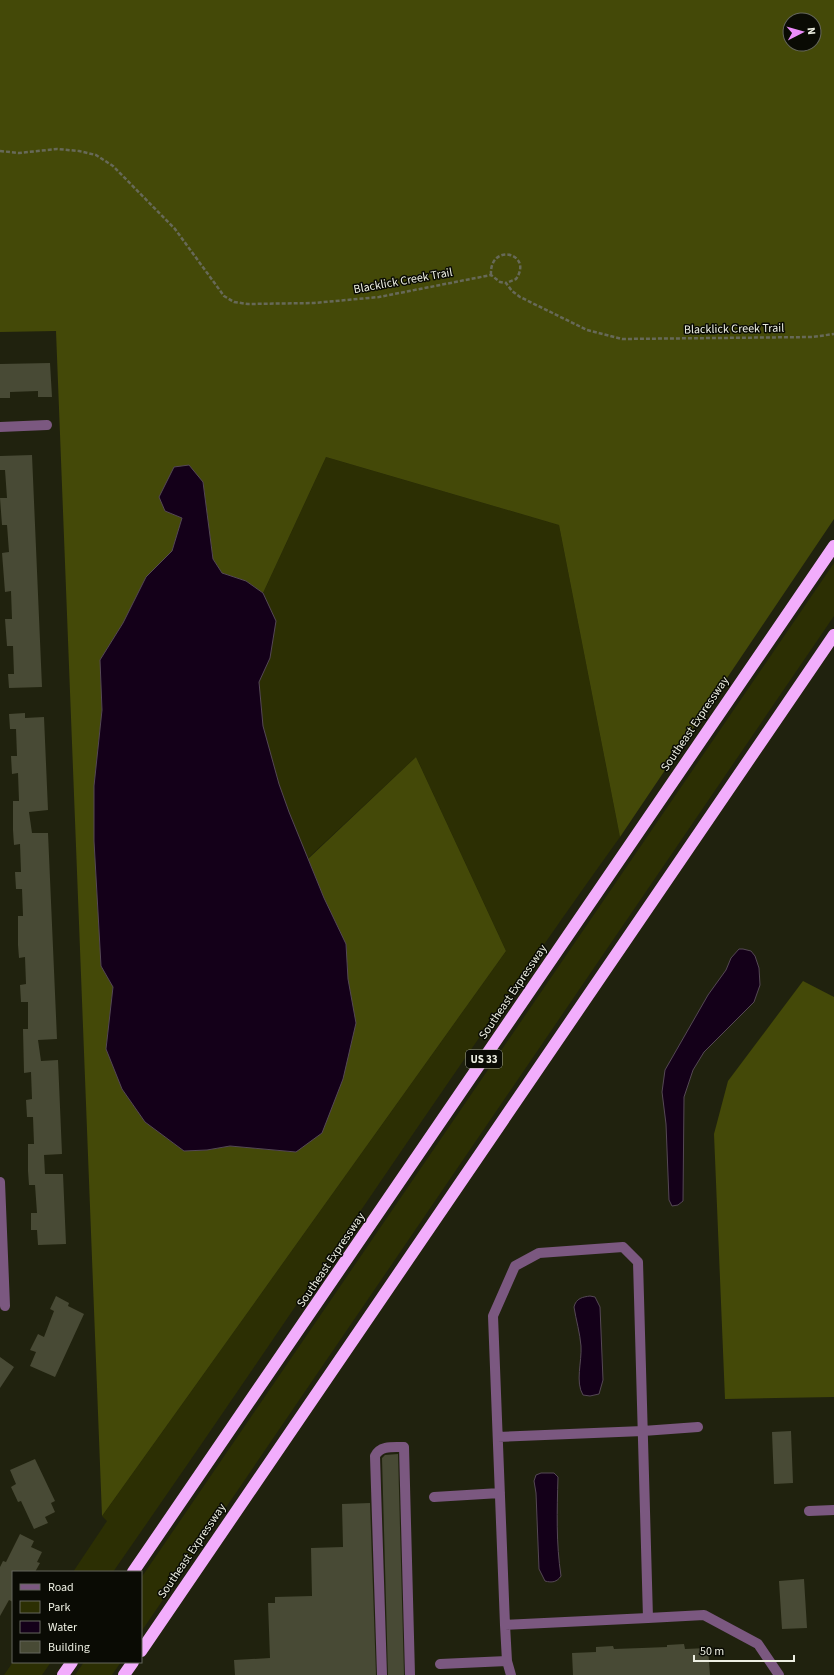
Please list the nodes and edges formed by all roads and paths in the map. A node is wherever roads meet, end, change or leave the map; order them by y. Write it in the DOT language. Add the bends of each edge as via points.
graph roads {
  1 [pos="0,151"];
  2 [pos="491,275"];
  3 [pos="506,283"];
  4 [pos="834,334"];
  5 [pos="47,425"];
  6 [pos="0,427"];
  7 [pos="834,546"];
  8 [pos="834,635"];
  9 [pos="0,1182"];
  10 [pos="5,1306"];
  11 [pos="698,1427"];
  12 [pos="642,1431"];
  13 [pos="498,1437"];
  14 [pos="500,1493"];
  15 [pos="434,1497"];
  16 [pos="834,1510"];
  17 [pos="809,1511"];
  18 [pos="134,1571"];
  19 [pos="648,1618"];
  20 [pos="505,1625"];
  21 [pos="142,1650"];
  22 [pos="507,1661"];
  23 [pos="71,1663"];
  24 [pos="132,1663"];
  25 [pos="440,1664"];
  26 [pos="63,1675"];
  27 [pos="124,1675"];
  28 [pos="382,1675"];
  29 [pos="410,1675"];
  30 [pos="511,1675"];
  31 [pos="779,1675"];
  1 -- 2 [label="path, Blacklick Creek Trail" via="19,153 57,149 96,155 113,166 176,229 224,296 234,302 314,303 380,297"];
  2 -- 3 [label="path, Blacklick Creek Trail"];
  2 -- 3 [label="path" via="496,258 504,254 512,256 519,262 520,271 516,279"];
  3 -- 4 [label="path, Blacklick Creek Trail" via="512,291 526,300 588,330 622,339 812,337"];
  5 -- 6 [label="street"];
  7 -- 18 [label="highway, Southeast Expressway / US 33"];
  8 -- 21 [label="highway, Southeast Expressway"];
  9 -- 10 [label="street"];
  11 -- 12 [label="street"];
  12 -- 13 [label="street"];
  12 -- 13 [label="street" via="638,1262 623,1247 540,1253 515,1266 493,1316"];
  12 -- 19 [label="street"];
  13 -- 14 [label="street"];
  14 -- 15 [label="street"];
  14 -- 20 [label="street"];
  16 -- 17 [label="street"];
  19 -- 20 [label="street"];
  19 -- 31 [label="street" via="704,1615 758,1644"];
  20 -- 22 [label="street"];
  22 -- 25 [label="street"];
  22 -- 30 [label="street"];
  23 -- 26 [label="highway"];
  24 -- 27 [label="highway"];
  28 -- 29 [label="street" via="375,1456 381,1448 404,1447"];
}
